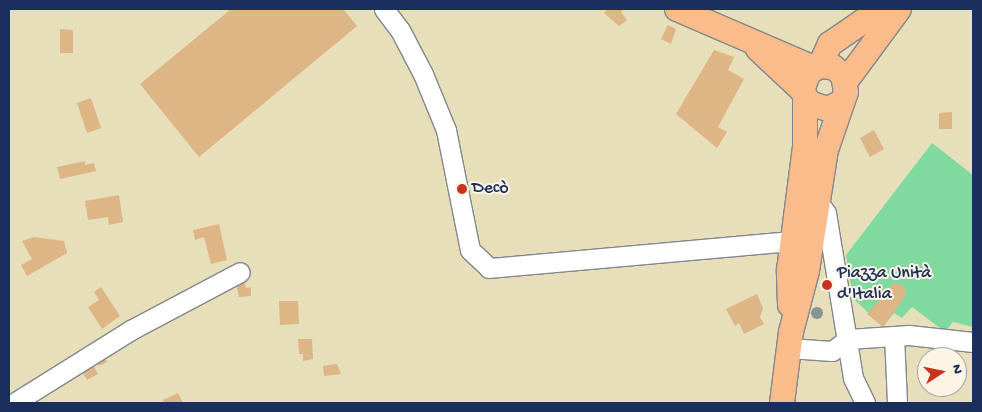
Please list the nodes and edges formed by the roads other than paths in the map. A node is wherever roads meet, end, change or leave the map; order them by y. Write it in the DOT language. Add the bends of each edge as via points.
graph roads {
  1 [pos="384,9"];
  2 [pos="677,9"];
  3 [pos="881,9"];
  4 [pos="899,9"];
  5 [pos="749,42"];
  6 [pos="830,44"];
  7 [pos="776,51"];
  8 [pos="817,67"];
  9 [pos="843,92"];
  10 [pos="804,94"];
  11 [pos="816,199"];
  12 [pos="793,241"];
  13 [pos="240,272"];
  14 [pos="894,336"];
  15 [pos="848,339"];
  16 [pos="790,340"];
  17 [pos="973,342"];
  18 [pos="14,403"];
  19 [pos="782,403"];
  20 [pos="865,403"];
  21 [pos="898,403"];
  1 -- 12 [label="street" via="400,30 423,74 446,130 470,250 489,268"];
  2 -- 5 [label="main road"];
  3 -- 6 [label="main road"];
  4 -- 9 [label="main road"];
  5 -- 7 [label="main road"];
  5 -- 10 [label="main road"];
  6 -- 7 [label="main road"];
  6 -- 8 [label="main road"];
  7 -- 8 [label="main road"];
  8 -- 9 [label="main road" via="833,67"];
  8 -- 10 [label="main road" via="805,77"];
  9 -- 10 [label="main road" via="822,109"];
  9 -- 11 [label="main road"];
  10 -- 12 [label="main road" via="805,146"];
  11 -- 15 [label="street" via="826,213"];
  11 -- 16 [label="main road" via="807,271"];
  12 -- 16 [label="main road" via="789,270"];
  13 -- 18 [label="street" via="132,330"];
  14 -- 15 [label="street"];
  14 -- 17 [label="street"];
  14 -- 21 [label="street"];
  15 -- 16 [label="street" via="832,351"];
  15 -- 20 [label="street" via="853,378"];
  16 -- 19 [label="main road"];
}
